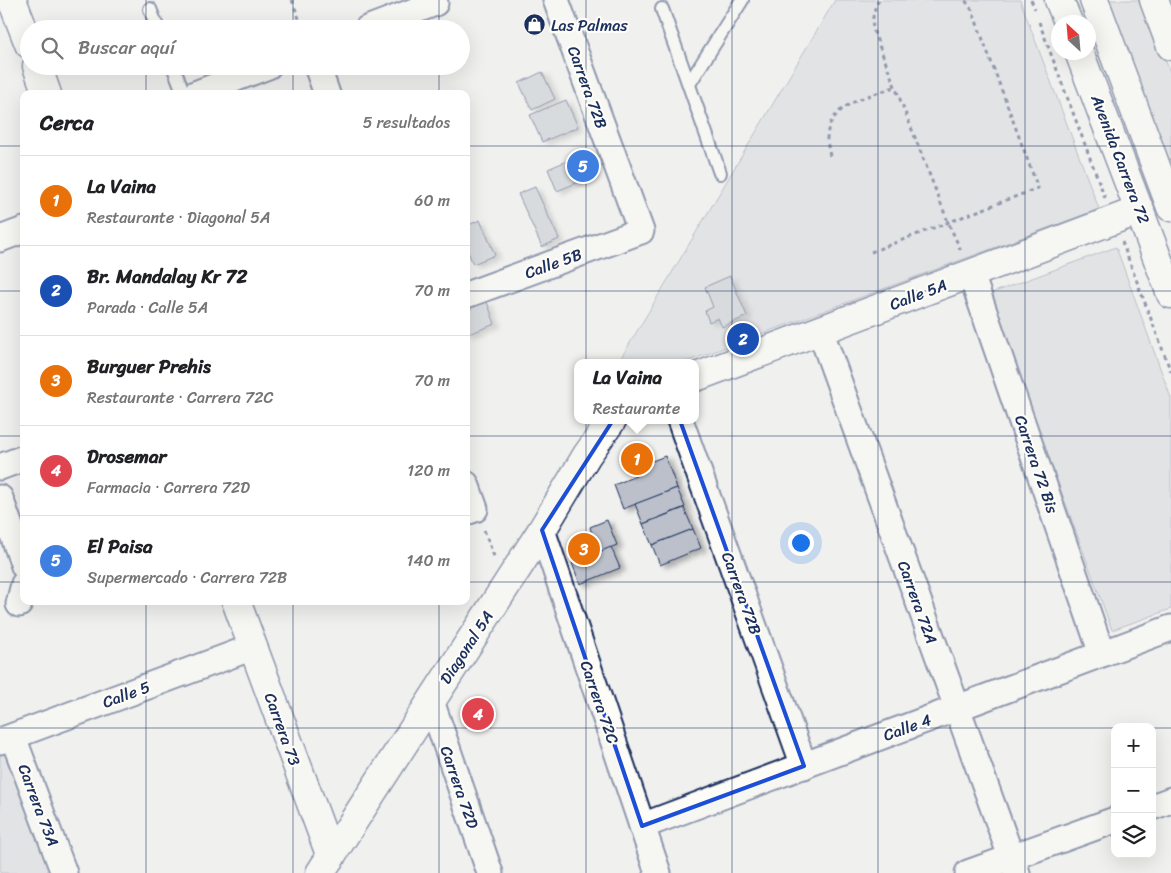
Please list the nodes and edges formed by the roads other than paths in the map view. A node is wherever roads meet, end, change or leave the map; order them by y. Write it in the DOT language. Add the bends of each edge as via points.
graph roads {
  1 [pos="12,0"];
  2 [pos="556,0"];
  3 [pos="742,0"];
  4 [pos="1094,0"];
  5 [pos="1154,0"];
  6 [pos="1160,0"];
  7 [pos="435,3"];
  8 [pos="1047,5"];
  9 [pos="150,8"];
  10 [pos="662,8"];
  11 [pos="1059,15"];
  12 [pos="1171,16"];
  13 [pos="155,20"];
  14 [pos="391,20"];
  15 [pos="20,21"];
  16 [pos="1171,46"];
  17 [pos="1083,60"];
  18 [pos="40,75"];
  19 [pos="177,75"];
  20 [pos="245,75"];
  21 [pos="320,75"];
  22 [pos="689,84"];
  23 [pos="1094,88"];
  24 [pos="46,90"];
  25 [pos="182,90"];
  26 [pos="205,90"];
  27 [pos="326,90"];
  28 [pos="1143,132"];
  29 [pos="720,173"];
  30 [pos="1171,207"];
  31 [pos="1140,210"];
  32 [pos="641,231"];
  33 [pos="20,232"];
  34 [pos="0,239"];
  35 [pos="971,274"];
  36 [pos="470,294"];
  37 [pos="1171,294"];
  38 [pos="820,330"];
  39 [pos="699,376"];
  40 [pos="609,424"];
  41 [pos="681,424"];
  42 [pos="20,460"];
  43 [pos="0,467"];
  44 [pos="0,498"];
  45 [pos="542,530"];
  46 [pos="20,555"];
  47 [pos="237,605"];
  48 [pos="1171,628"];
  49 [pos="253,647"];
  50 [pos="1102,654"];
  51 [pos="431,701"];
  52 [pos="957,708"];
  53 [pos="7,739"];
  54 [pos="804,766"];
  55 [pos="1171,800"];
  56 [pos="1156,806"];
  57 [pos="1111,822"];
  58 [pos="642,826"];
  59 [pos="325,865"];
  60 [pos="1014,865"];
  61 [pos="64,873"];
  62 [pos="490,873"];
  63 [pos="658,873"];
  64 [pos="968,873"];
  1 -- 15 [label="main road"];
  2 -- 32 [label="street, Carrera 72B"];
  3 -- 22 [label="lane"];
  4 -- 28 [label="main road, Avenida Carrera 72"];
  5 -- 16 [label="main road"];
  6 -- 12 [label="main road"];
  7 -- 14 [label="street"];
  8 -- 11 [label="main road"];
  9 -- 13 [label="lane"];
  10 -- 22 [label="lane"];
  17 -- 23 [label="main road, Avenida Carrera 72"];
  18 -- 24 [label="main road"];
  19 -- 25 [label="lane"];
  20 -- 26 [label="street"];
  21 -- 27 [label="street"];
  22 -- 29 [label="lane"];
  23 -- 28 [label="main road"];
  23 -- 31 [label="main road, Avenida Carrera 72"];
  28 -- 30 [label="main road, Avenida Carrera 72"];
  31 -- 35 [label="main road, Calle 5A"];
  31 -- 37 [label="main road, Avenida Carrera 72"];
  32 -- 36 [label="street, Calle 5B"];
  33 -- 34 [label="street"];
  35 -- 38 [label="main road, Calle 5A"];
  35 -- 50 [label="street, Carrera 72 Bis"];
  38 -- 39 [label="main road, Calle 5A"];
  38 -- 52 [label="street, Carrera 72A"];
  40 -- 45 [label="main road, Diagonal 5A"];
  41 -- 54 [label="street, Carrera 72B"];
  42 -- 43 [label="street"];
  44 -- 46 [label="street"];
  45 -- 51 [label="main road, Diagonal 5A"];
  45 -- 58 [label="street, Carrera 72C"];
  47 -- 49 [label="main road, Carrera 73"];
  48 -- 50 [label="street, Calle 4"];
  49 -- 53 [label="street, Calle 5"];
  49 -- 59 [label="main road, Carrera 73"];
  50 -- 52 [label="street, Calle 4"];
  51 -- 59 [label="main road, Diagonal 5A"];
  51 -- 62 [label="street, Carrera 72D"];
  52 -- 54 [label="street, Calle 4"];
  52 -- 60 [label="street, Carrera 72A"];
  53 -- 61 [label="street, Carrera 73A"];
  54 -- 58 [label="street, Calle 4"];
  55 -- 56 [label="street"];
  57 -- 60 [label="street"];
  58 -- 63 [label="street, Carrera 72C"];
  60 -- 64 [label="street"];
}
